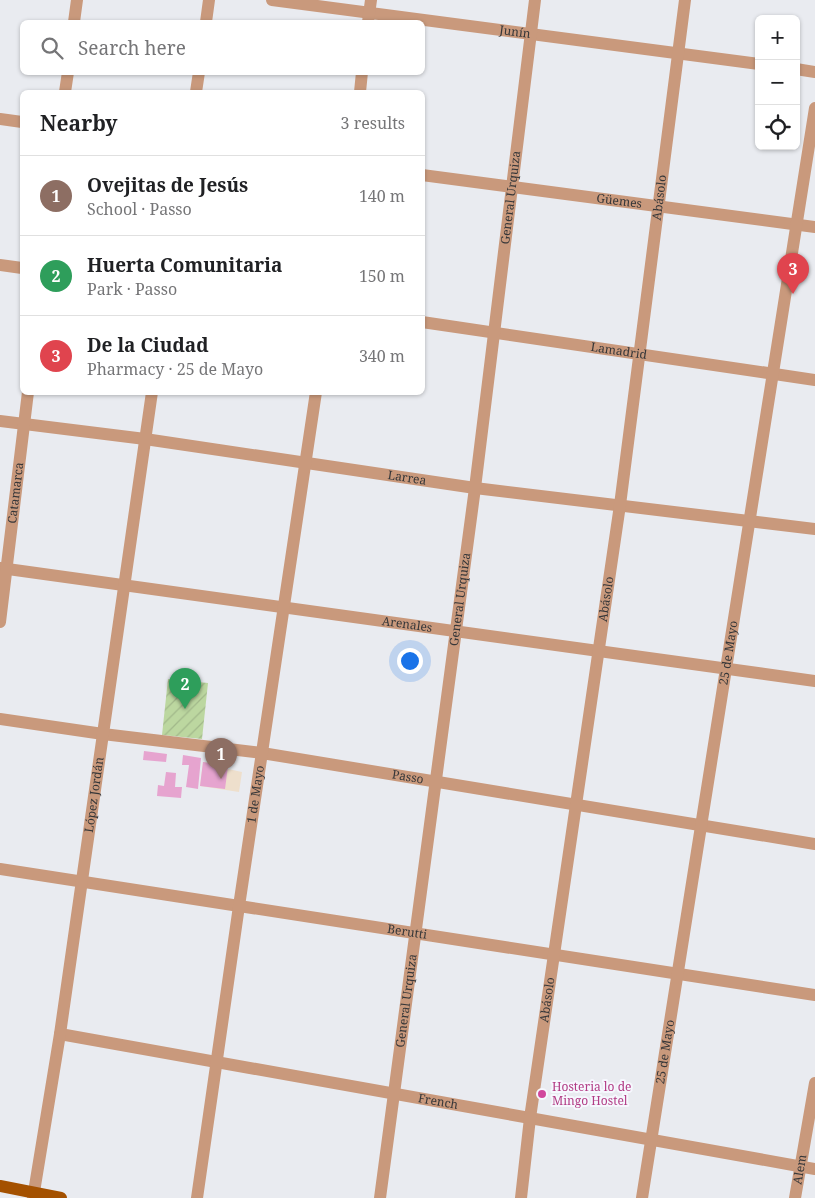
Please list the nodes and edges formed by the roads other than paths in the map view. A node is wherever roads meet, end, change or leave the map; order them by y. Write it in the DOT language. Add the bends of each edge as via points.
graph roads {
  1 [pos="77,0"];
  2 [pos="209,0"];
  3 [pos="272,0"];
  4 [pos="535,0"];
  5 [pos="685,0"];
  6 [pos="369,12"];
  7 [pos="74,20"];
  8 [pos="206,20"];
  9 [pos="531,34"];
  10 [pos="678,54"];
  11 [pos="755,64"];
  12 [pos="800,70"];
  13 [pos="815,72"];
  14 [pos="68,75"];
  15 [pos="199,75"];
  16 [pos="362,75"];
  17 [pos="66,90"];
  18 [pos="196,90"];
  19 [pos="360,90"];
  20 [pos="815,108"];
  21 [pos="0,119"];
  22 [pos="20,122"];
  23 [pos="425,175"];
  24 [pos="512,187"];
  25 [pos="658,206"];
  26 [pos="796,225"];
  27 [pos="815,228"];
  28 [pos="0,265"];
  29 [pos="20,268"];
  30 [pos="425,322"];
  31 [pos="493,332"];
  32 [pos="639,354"];
  33 [pos="773,374"];
  34 [pos="815,380"];
  35 [pos="28,395"];
  36 [pos="152,395"];
  37 [pos="316,395"];
  38 [pos="0,421"];
  39 [pos="25,424"];
  40 [pos="145,439"];
  41 [pos="306,462"];
  42 [pos="475,488"];
  43 [pos="620,505"];
  44 [pos="749,521"];
  45 [pos="815,529"];
  46 [pos="3,568"];
  47 [pos="124,585"];
  48 [pos="284,607"];
  49 [pos="0,622"];
  50 [pos="456,631"];
  51 [pos="599,651"];
  52 [pos="726,668"];
  53 [pos="815,681"];
  54 [pos="0,719"];
  55 [pos="103,734"];
  56 [pos="262,753"];
  57 [pos="436,782"];
  58 [pos="576,804"];
  59 [pos="701,825"];
  60 [pos="815,844"];
  61 [pos="0,869"];
  62 [pos="82,882"];
  63 [pos="239,906"];
  64 [pos="416,933"];
  65 [pos="554,954"];
  66 [pos="678,974"];
  67 [pos="815,995"];
  68 [pos="60,1034"];
  69 [pos="217,1062"];
  70 [pos="815,1083"];
  71 [pos="395,1094"];
  72 [pos="530,1118"];
  73 [pos="652,1140"];
  74 [pos="800,1167"];
  75 [pos="815,1169"];
  76 [pos="0,1186"];
  77 [pos="33,1195"];
  78 [pos="61,1198"];
  79 [pos="197,1198"];
  80 [pos="380,1198"];
  81 [pos="521,1198"];
  82 [pos="642,1198"];
  83 [pos="795,1198"];
  1 -- 7 [label="street"];
  2 -- 8 [label="street"];
  3 -- 6 [label="street, Junín"];
  4 -- 9 [label="street, General Urquiza"];
  5 -- 10 [label="street, Abásolo"];
  6 -- 9 [label="street, Junín"];
  9 -- 10 [label="street, Junín"];
  9 -- 24 [label="street, General Urquiza"];
  10 -- 11 [label="street, Junín"];
  10 -- 25 [label="street, Abásolo"];
  12 -- 13 [label="street"];
  14 -- 17 [label="street"];
  15 -- 18 [label="street"];
  16 -- 19 [label="street"];
  20 -- 26 [label="street, 25 de Mayo"];
  21 -- 22 [label="street"];
  23 -- 24 [label="street, Güemes"];
  24 -- 25 [label="street, Güemes"];
  24 -- 31 [label="street, General Urquiza"];
  25 -- 26 [label="street, Güemes"];
  25 -- 32 [label="street, Abásolo"];
  26 -- 27 [label="street, Güemes"];
  26 -- 33 [label="street, 25 de Mayo"];
  28 -- 29 [label="street"];
  30 -- 31 [label="street, Lamadrid"];
  31 -- 32 [label="street, Lamadrid"];
  31 -- 42 [label="street, General Urquiza"];
  32 -- 33 [label="street, Lamadrid"];
  32 -- 43 [label="street, Abásolo"];
  33 -- 34 [label="street, Lamadrid"];
  33 -- 44 [label="street, 25 de Mayo"];
  35 -- 39 [label="street, Catamarca"];
  36 -- 40 [label="street, López Jordán"];
  37 -- 41 [label="street, 1 de Mayo"];
  38 -- 39 [label="street, Larrea"];
  39 -- 40 [label="street, Larrea"];
  39 -- 46 [label="street, Catamarca"];
  40 -- 41 [label="street, Larrea"];
  40 -- 47 [label="street, López Jordán"];
  41 -- 42 [label="street, Larrea"];
  41 -- 48 [label="street, 1 de Mayo"];
  42 -- 43 [label="street, Larrea"];
  42 -- 50 [label="street, General Urquiza"];
  43 -- 44 [label="street, Larrea"];
  43 -- 51 [label="street, Abásolo"];
  44 -- 45 [label="street, Larrea"];
  44 -- 52 [label="street, 25 de Mayo"];
  46 -- 47 [label="street, Arenales"];
  46 -- 49 [label="street, Catamarca"];
  47 -- 48 [label="street, Arenales"];
  47 -- 55 [label="street, López Jordán"];
  48 -- 50 [label="street, Arenales"];
  48 -- 56 [label="street, 1 de Mayo"];
  50 -- 51 [label="street, Arenales"];
  50 -- 57 [label="street, General Urquiza"];
  51 -- 52 [label="street, Arenales"];
  51 -- 58 [label="street, Abásolo"];
  52 -- 53 [label="street, Arenales"];
  52 -- 59 [label="street, 25 de Mayo"];
  54 -- 55 [label="street, Passo"];
  55 -- 56 [label="street, Passo"];
  55 -- 62 [label="street, López Jordán"];
  56 -- 57 [label="street, Passo"];
  56 -- 63 [label="street, 1 de Mayo"];
  57 -- 58 [label="street, Passo"];
  57 -- 64 [label="street, General Urquiza"];
  58 -- 59 [label="street, Passo"];
  58 -- 65 [label="street, Abásolo"];
  59 -- 60 [label="street, Passo"];
  59 -- 66 [label="street, 25 de Mayo"];
  61 -- 62 [label="street, Berutti"];
  62 -- 63 [label="street, Berutti"];
  62 -- 68 [label="street, López Jordán"];
  63 -- 64 [label="street, Berutti"];
  63 -- 69 [label="street, 1 de Mayo"];
  64 -- 65 [label="street, Berutti"];
  64 -- 71 [label="street, General Urquiza"];
  65 -- 66 [label="street, Berutti"];
  65 -- 72 [label="street, Abásolo"];
  66 -- 67 [label="street, Berutti"];
  66 -- 73 [label="street, 25 de Mayo"];
  68 -- 69 [label="street, French"];
  68 -- 77 [label="street, López Jordán"];
  69 -- 71 [label="street, French"];
  69 -- 79 [label="street, 1 de Mayo"];
  70 -- 74 [label="street, Alem"];
  71 -- 72 [label="street, French"];
  71 -- 80 [label="street, General Urquiza"];
  72 -- 73 [label="street, French"];
  72 -- 81 [label="street, Abásolo"];
  73 -- 74 [label="street, French"];
  73 -- 82 [label="street, 25 de Mayo"];
  74 -- 75 [label="street, French"];
  74 -- 83 [label="street, Alem"];
  76 -- 77 [label="main road"];
  77 -- 78 [label="main road"];
}
